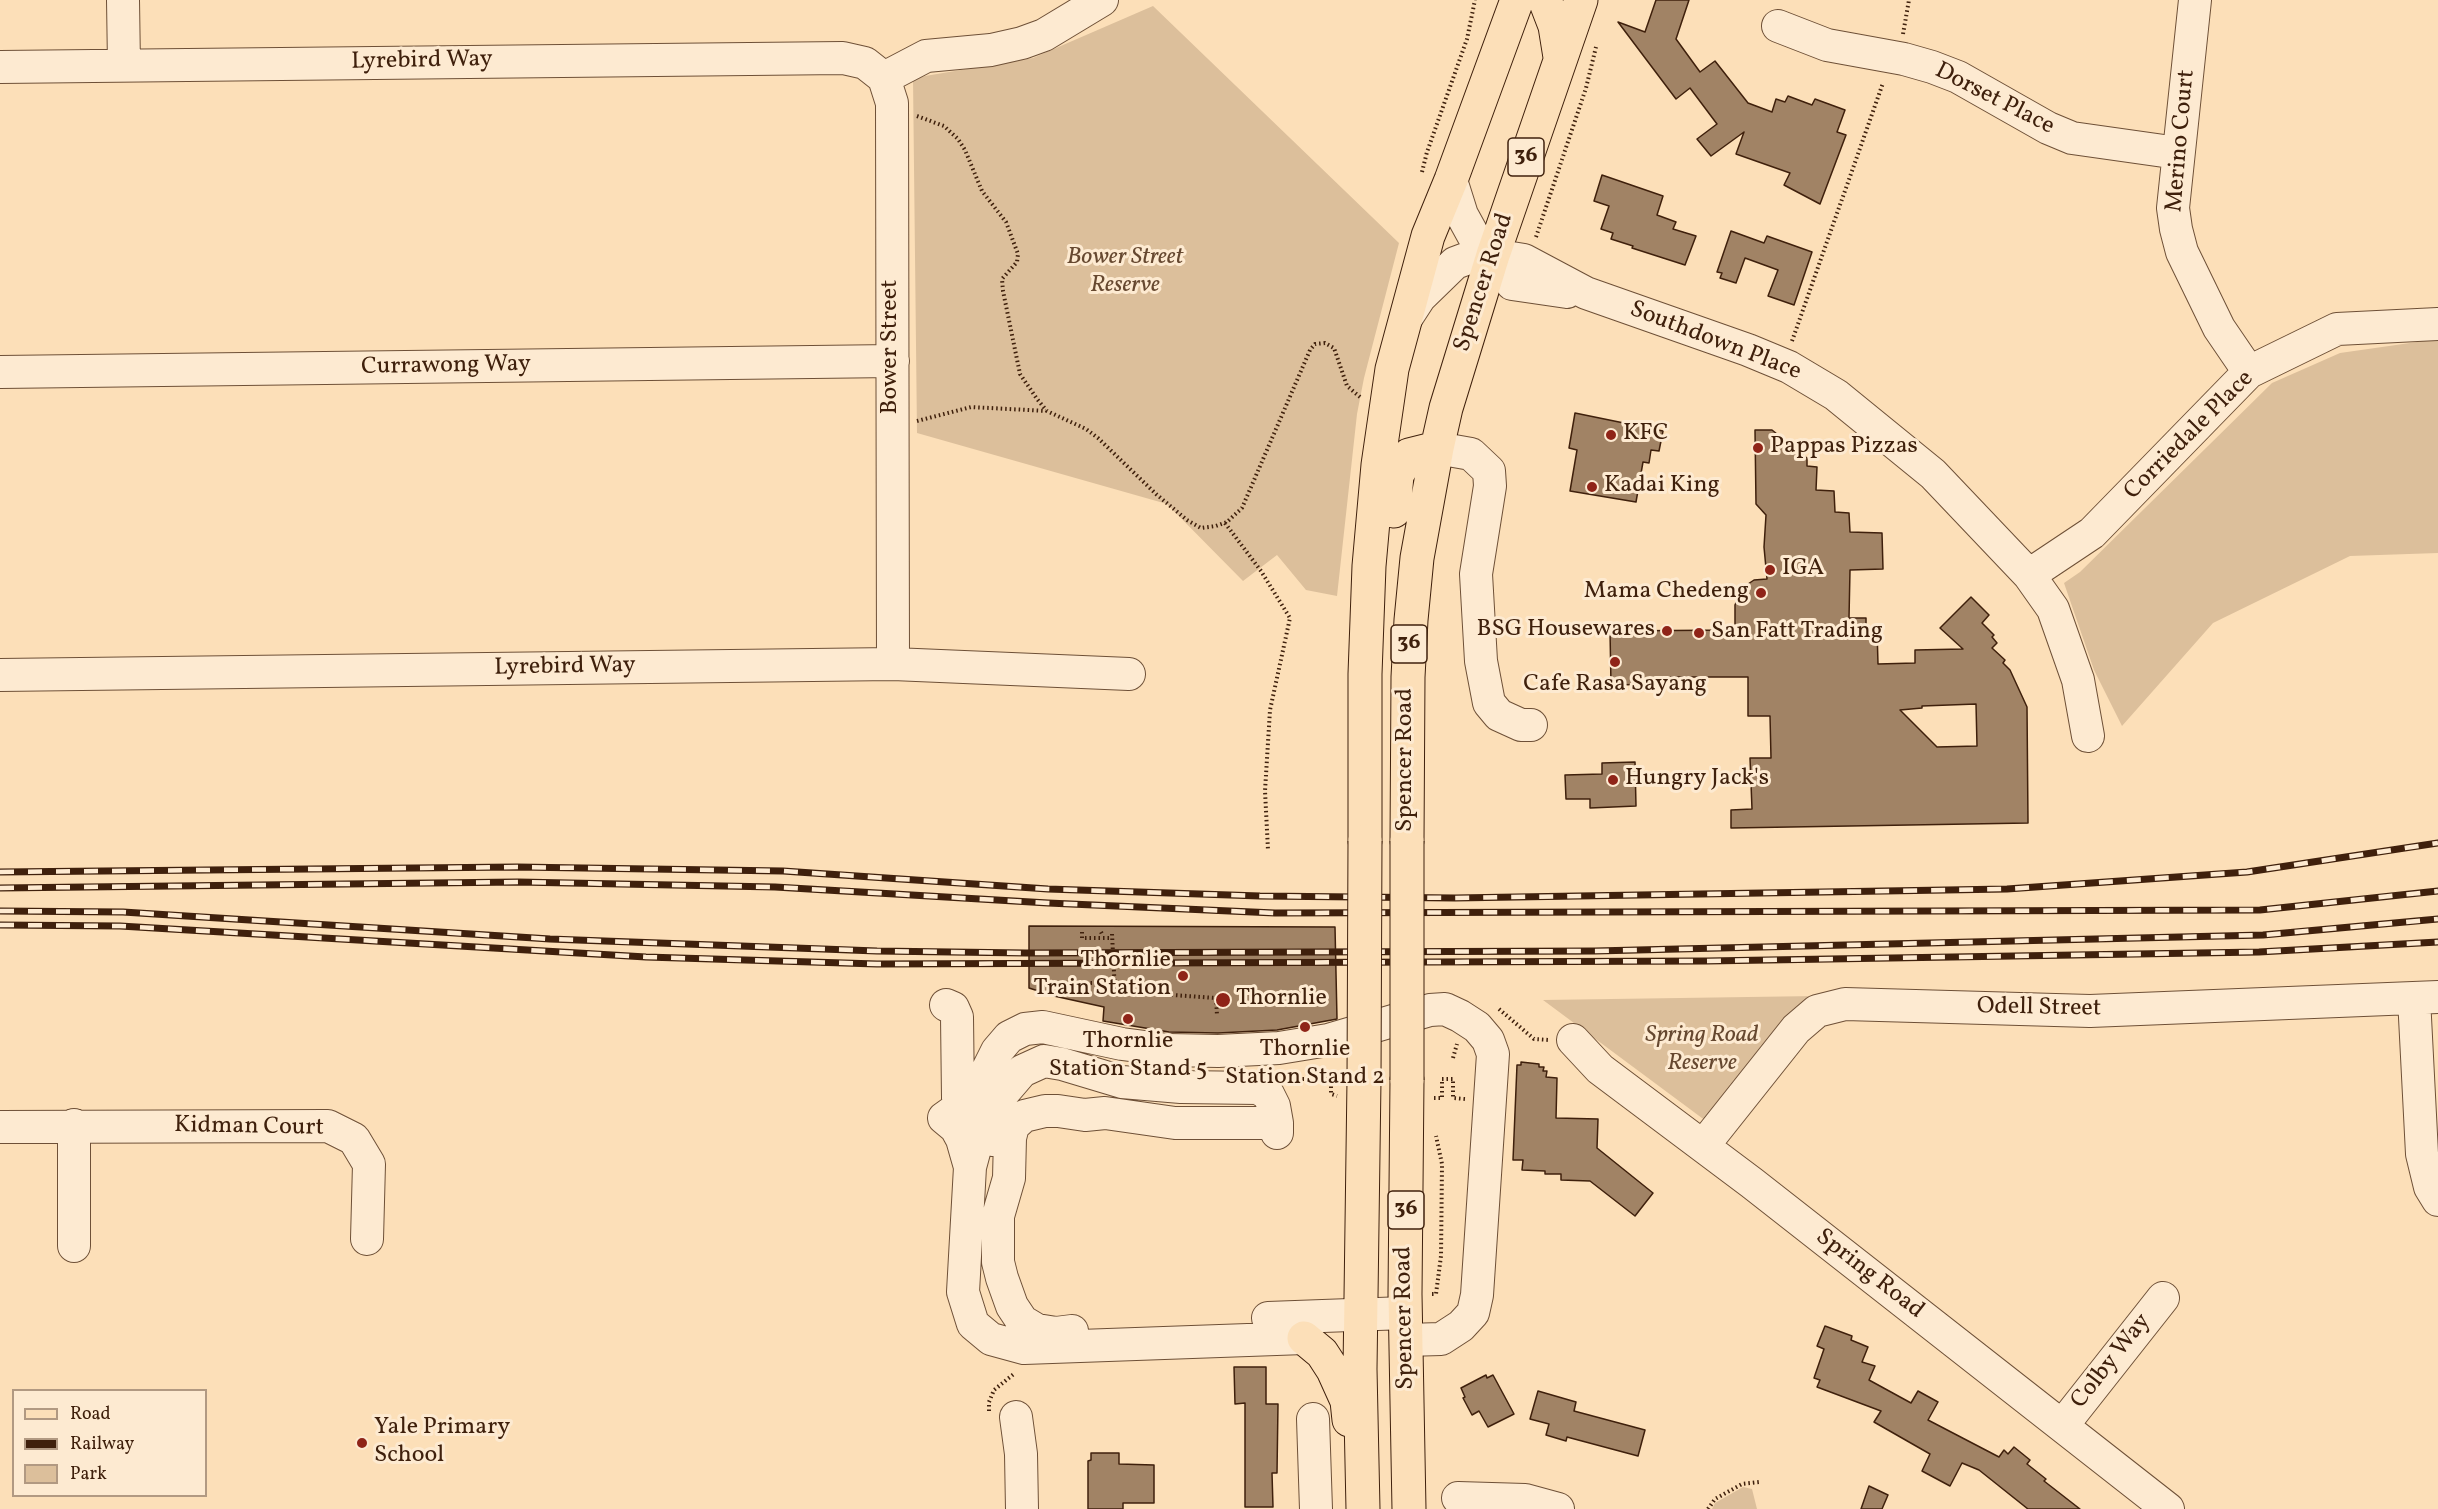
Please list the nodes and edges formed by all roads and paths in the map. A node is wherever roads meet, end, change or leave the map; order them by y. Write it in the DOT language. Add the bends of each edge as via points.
graph roads {
  1 [pos="123,0"];
  2 [pos="1102,0"];
  3 [pos="1517,0"];
  4 [pos="1545,0"];
  5 [pos="1581,0"];
  6 [pos="1909,0"];
  7 [pos="2195,0"];
  8 [pos="1778,26"];
  9 [pos="1597,44"];
  10 [pos="1892,57"];
  11 [pos="1560,59"];
  12 [pos="124,65"];
  13 [pos="0,68"];
  14 [pos="884,78"];
  15 [pos="908,114"];
  16 [pos="2178,153"];
  17 [pos="1451,180"];
  18 [pos="1534,242"];
  19 [pos="1492,255"];
  20 [pos="1402,323"];
  21 [pos="2438,324"];
  22 [pos="892,361"];
  23 [pos="1782,364"];
  24 [pos="0,372"];
  25 [pos="2249,372"];
  26 [pos="1367,403"];
  27 [pos="1047,411"];
  28 [pos="892,425"];
  29 [pos="1437,448"];
  30 [pos="1225,523"];
  31 [pos="2030,575"];
  32 [pos="893,664"];
  33 [pos="1129,674"];
  34 [pos="1365,674"];
  35 [pos="0,675"];
  36 [pos="1531,725"];
  37 [pos="2088,736"];
  38 [pos="1268,850"];
  39 [pos="1082,933"];
  40 [pos="1114,983"];
  41 [pos="1083,988"];
  42 [pos="1115,992"];
  43 [pos="1158,994"];
  44 [pos="2426,997"];
  45 [pos="1491,1002"];
  46 [pos="946,1005"];
  47 [pos="1217,1015"];
  48 [pos="1573,1040"];
  49 [pos="1299,1079"];
  50 [pos="1354,1089"];
  51 [pos="1418,1089"];
  52 [pos="1469,1099"];
  53 [pos="972,1120"];
  54 [pos="1106,1123"];
  55 [pos="74,1125"];
  56 [pos="0,1127"];
  57 [pos="1434,1131"];
  58 [pos="1703,1146"];
  59 [pos="1009,1159"];
  60 [pos="2438,1200"];
  61 [pos="368,1239"];
  62 [pos="74,1246"];
  63 [pos="1002,1278"];
  64 [pos="963,1292"];
  65 [pos="1436,1294"];
  66 [pos="2163,1299"];
  67 [pos="1361,1315"];
  68 [pos="1406,1327"];
  69 [pos="1304,1338"];
  70 [pos="1016,1417"];
  71 [pos="1313,1419"];
  72 [pos="2062,1426"];
  73 [pos="1759,1482"];
  74 [pos="1458,1498"];
  75 [pos="1023,1509"];
  76 [pos="1316,1509"];
  77 [pos="1354,1509"];
  78 [pos="1364,1509"];
  79 [pos="1409,1509"];
  80 [pos="1558,1509"];
  81 [pos="1708,1509"];
  82 [pos="2168,1509"];
  1 -- 12 [label="street"];
  2 -- 14 [label="street" via="1044,35 1022,43 926,56"];
  3 -- 17 [label="main road, Spencer Road / 36"];
  4 -- 11 [label="main road" via="1555,26"];
  5 -- 11 [label="main road, Spencer Road / 36"];
  6 -- 10 [label="path"];
  7 -- 16 [label="street, Merino Court"];
  8 -- 10 [label="street, Dorset Place" via="1827,45"];
  9 -- 18 [label="path"];
  10 -- 16 [label="street, Dorset Place" via="1958,77 2072,138"];
  10 -- 23 [label="path"];
  11 -- 19 [label="main road, Spencer Road / 36"];
  12 -- 13 [label="street, Lyrebird Way"];
  12 -- 14 [label="street, Lyrebird Way" via="843,58 865,63"];
  14 -- 22 [label="street, Bower Street" via="892,103"];
  15 -- 27 [label="path" via="933,120 958,139 982,191 1006,222 1018,254 1017,262 1002,279 1015,359 1020,374"];
  16 -- 25 [label="street, Merino Court" via="2173,208 2182,252 2219,328"];
  17 -- 19 [label="street" via="1462,215 1473,235"];
  17 -- 20 [label="main road, Spencer Road / 36" via="1428,236"];
  19 -- 20 [label="street, Southdown Place" via="1455,263 1420,297"];
  19 -- 23 [label="street, Southdown Place" via="1524,260 1586,293"];
  19 -- 29 [label="main road, Spencer Road / 36"];
  20 -- 34 [label="main road, Spencer Road / 36" via="1378,465"];
  21 -- 25 [label="street, Corriedale Place" via="2337,329"];
  22 -- 24 [label="street, Currawong Way"];
  22 -- 28 [label="street, Bower Street"];
  23 -- 31 [label="street, Southdown Place" via="1836,395 1889,436 1933,474"];
  25 -- 31 [label="street, Corriedale Place" via="2092,533"];
  26 -- 30 [label="path" via="1347,386 1334,348 1316,344 1242,508"];
  27 -- 28 [label="path" via="971,407"];
  27 -- 30 [label="path" via="1098,438 1187,520 1201,528"];
  28 -- 32 [label="street, Bower Street"];
  29 -- 34 [label="main road" via="1408,455 1397,475 1383,626"];
  29 -- 36 [label="street" via="1471,454 1489,471 1476,574 1481,661 1489,703 1499,715"];
  29 -- 51 [label="main road, Spencer Road / 36, bridge" via="1418,558 1408,677 1407,841"];
  30 -- 38 [label="path" via="1290,618 1270,710 1265,791"];
  31 -- 37 [label="street, Southdown Place" via="2053,609 2078,680"];
  32 -- 33 [label="street, Lyrebird Way"];
  32 -- 35 [label="street, Lyrebird Way"];
  34 -- 50 [label="main road, Spencer Road / 36, bridge" via="1365,841"];
  39 -- 40 [label="path, bridge" via="1082,938 1112,936"];
  40 -- 41 [label="path" via="1103,987 1083,983"];
  40 -- 42 [label="path, bridge"];
  43 -- 47 [label="path" via="1216,998"];
  44 -- 58 [label="street, Odell Street" via="2090,1011 1845,1005 1817,1011 1796,1029"];
  44 -- 60 [label="street" via="2422,1154 2430,1187"];
  45 -- 48 [label="path" via="1534,1039"];
  46 -- 53 [label="street" via="953,1008 957,1017 958,1098"];
  48 -- 58 [label="street, Spring Road" via="1600,1069"];
  49 -- 50 [label="path" via="1331,1080 1331,1094"];
  50 -- 67 [label="main road, Spencer Road / 36"];
  51 -- 52 [label="path" via="1442,1098 1442,1079 1453,1079 1453,1098"];
  51 -- 68 [label="main road, Spencer Road / 36"];
  53 -- 54 [label="street" via="1038,1096 1054,1096 1088,1104"];
  53 -- 54 [label="street" via="992,1106 1022,1071 1044,1061 1122,1082 1258,1088 1268,1094 1274,1106 1277,1128 1218,1130"];
  53 -- 59 [label="street"];
  53 -- 64 [label="street"];
  53 -- 68 [label="street" via="997,1051 1009,1037 1025,1029 1051,1028 1168,1050 1228,1051 1328,1040 1430,1010 1445,1009 1460,1016 1477,1027 1493,1054 1477,1295 1473,1313 1441,1339"];
  54 -- 59 [label="street" via="1085,1115 1046,1122 1024,1116 1013,1126"];
  55 -- 56 [label="street, Kidman Court"];
  55 -- 61 [label="street, Kidman Court" via="328,1126 354,1140 369,1164"];
  55 -- 62 [label="street"];
  57 -- 65 [label="path" via="1442,1164 1442,1256"];
  58 -- 72 [label="street, Spring Road"];
  59 -- 63 [label="street" via="1009,1178 998,1216"];
  63 -- 64 [label="street" via="993,1298 984,1302 974,1301"];
  63 -- 67 [label="street" via="1022,1321 1037,1330 1056,1333 1128,1323"];
  64 -- 69 [label="street" via="973,1324 991,1339 1024,1348"];
  66 -- 72 [label="street, Colby Way"];
  67 -- 68 [label="street"];
  67 -- 78 [label="main road, Spencer Road / 36"];
  68 -- 79 [label="main road, Spencer Road / 36"];
  69 -- 77 [label="main road" via="1322,1353 1347,1401"];
  70 -- 75 [label="street" via="1022,1454"];
  71 -- 76 [label="street"];
  72 -- 82 [label="street, Spring Road"];
  73 -- 81 [label="path" via="1742,1484 1715,1499"];
  74 -- 80 [label="street" via="1525,1500"];
}
